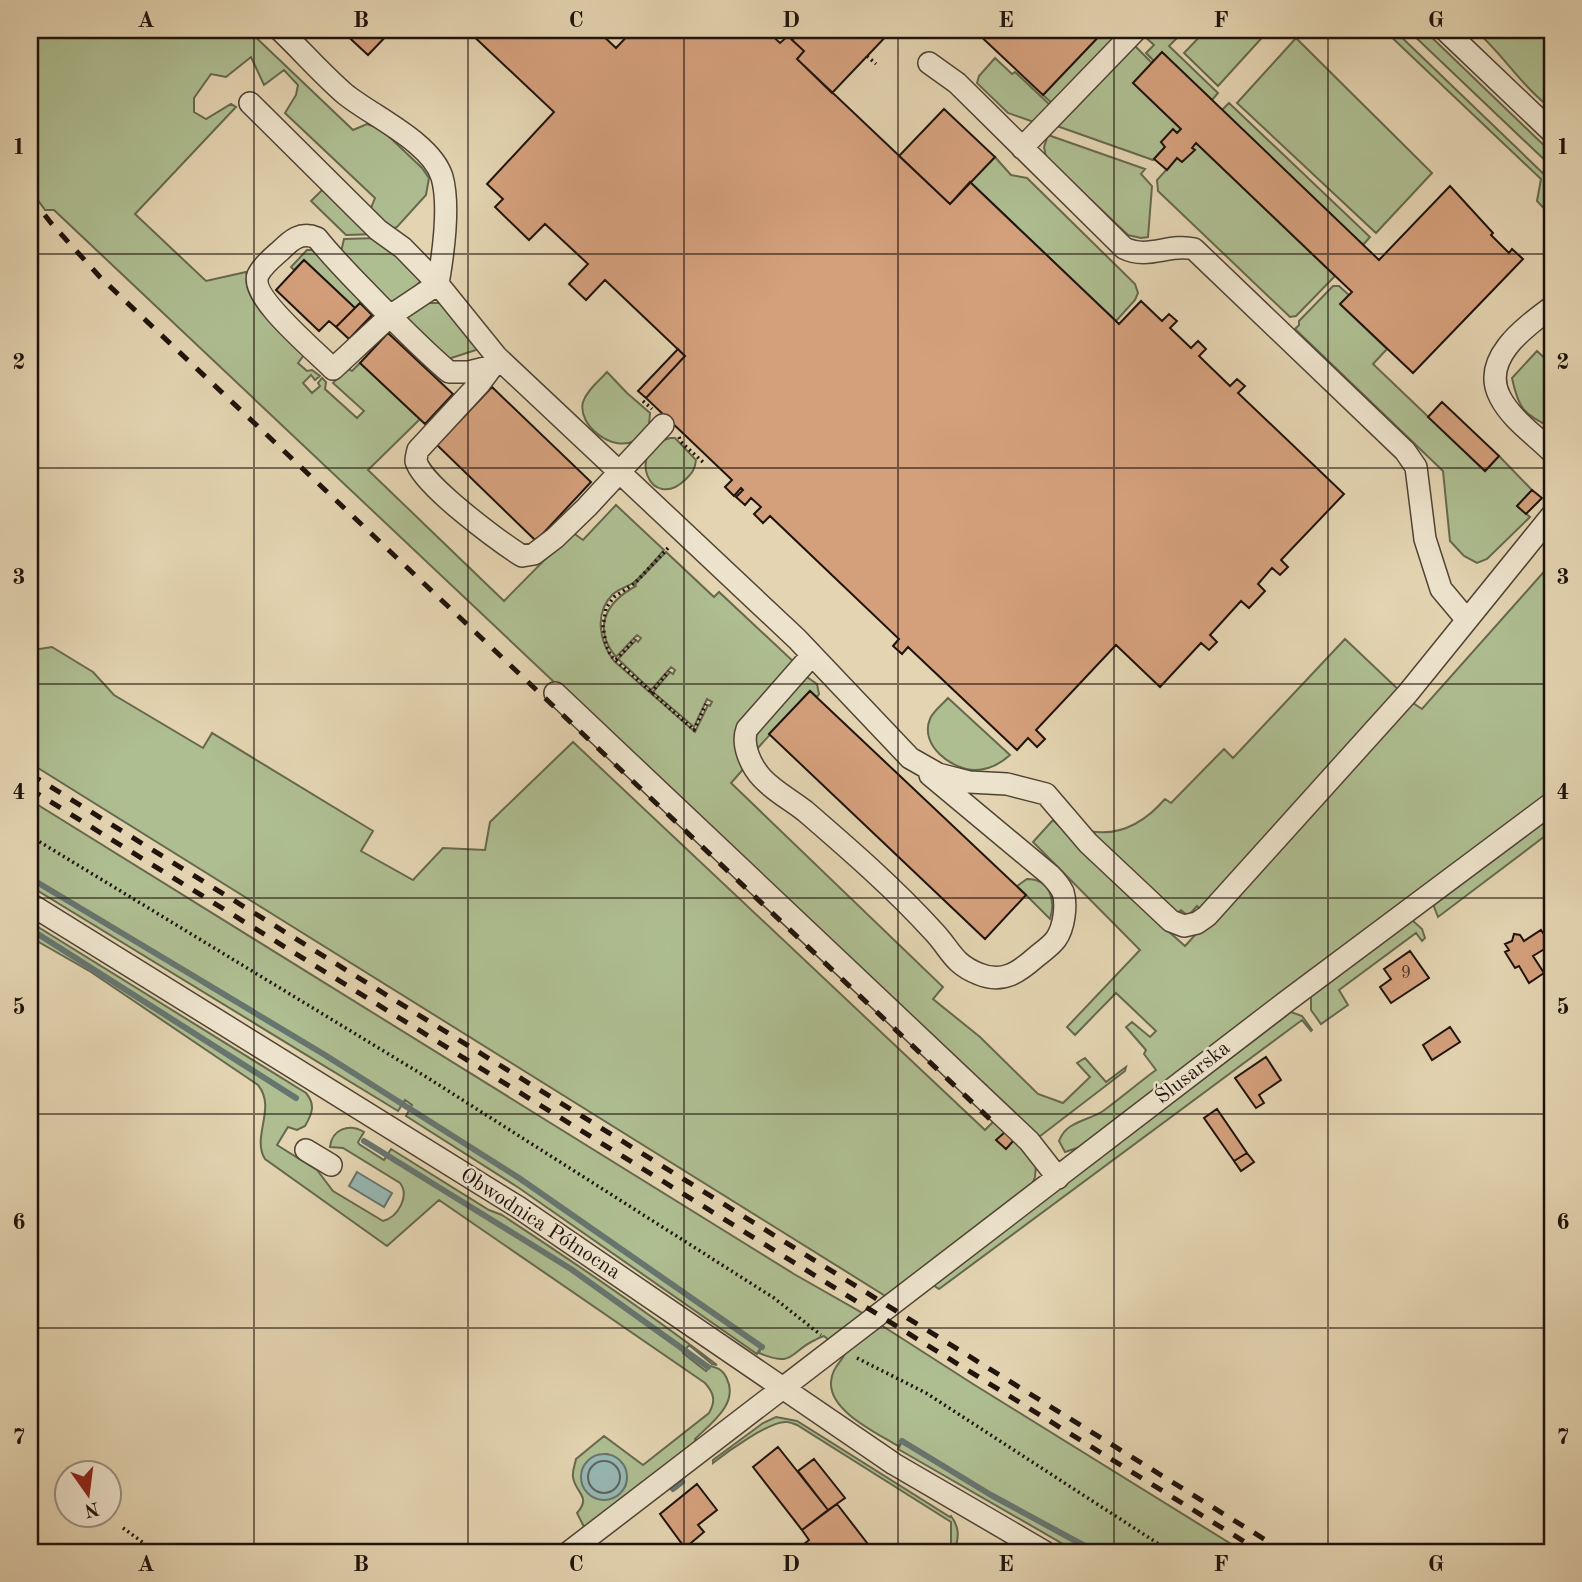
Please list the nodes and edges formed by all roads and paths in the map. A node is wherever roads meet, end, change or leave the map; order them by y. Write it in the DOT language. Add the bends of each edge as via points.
graph roads {
  1 [pos="280,30"];
  2 [pos="1136,30"];
  3 [pos="1445,30"];
  4 [pos="867,56"];
  5 [pos="929,63"];
  6 [pos="876,64"];
  7 [pos="250,103"];
  8 [pos="1552,132"];
  9 [pos="1022,148"];
  10 [pos="438,284"];
  11 [pos="1552,307"];
  12 [pos="390,317"];
  13 [pos="495,361"];
  14 [pos="663,425"];
  15 [pos="1552,452"];
  16 [pos="620,470"];
  17 [pos="1552,515"];
  18 [pos="684,531"];
  19 [pos="1467,620"];
  20 [pos="635,639"];
  21 [pos="812,655"];
  22 [pos="616,660"];
  23 [pos="669,671"];
  24 [pos="555,693"];
  25 [pos="651,693"];
  26 [pos="706,704"];
  27 [pos="910,758"];
  28 [pos="1552,803"];
  29 [pos="30,836"];
  30 [pos="30,904"];
  31 [pos="306,1150"];
  32 [pos="331,1166"];
  33 [pos="1058,1178"];
  34 [pos="837,1347"];
  35 [pos="782,1389"];
  36 [pos="123,1528"];
  37 [pos="156,1552"];
  38 [pos="569,1552"];
  39 [pos="1045,1552"];
  40 [pos="1171,1552"];
  1 -- 10 [label="street" via="346,94 419,147 441,174 444,212"];
  2 -- 9 [label="street"];
  3 -- 8 [label="street"];
  4 -- 6 [label="path"];
  5 -- 9 [label="street" via="957,83"];
  7 -- 10 [label="street"];
  9 -- 19 [label="street" via="1124,248 1150,254 1179,246 1194,249 1405,451 1416,467 1425,539 1441,589"];
  10 -- 12 [label="street"];
  10 -- 13 [label="street"];
  11 -- 15 [label="street" via="1506,346 1494,374 1498,395 1507,408"];
  12 -- 12 [label="street" via="333,369 273,311 262,297 258,275 297,237 317,237"];
  12 -- 13 [label="street" via="449,372 468,372"];
  13 -- 16 [label="street"];
  13 -- 16 [label="street" via="418,450 416,459 436,486 481,528 522,556 534,554 579,515"];
  14 -- 16 [label="street"];
  16 -- 18 [label="street"];
  17 -- 19 [label="street"];
  18 -- 21 [label="street"];
  18 -- 22 [label="path" via="606,608 606,645"];
  19 -- 27 [label="street" via="1302,812 1207,916 1190,925 1177,925 1136,890 1046,794 948,777"];
  20 -- 22 [label="path"];
  21 -- 27 [label="street"];
  21 -- 27 [label="street" via="747,729 744,736 751,762 762,778 876,874 963,966 1002,979 1020,971 1057,938 1063,924 1063,892 1050,875"];
  22 -- 25 [label="path"];
  23 -- 25 [label="path"];
  24 -- 33 [label="street" via="1029,1141"];
  25 -- 26 [label="path" via="694,730"];
  28 -- 33 [label="street, Ślusarska"];
  29 -- 34 [label="path" via="428,1078 774,1298"];
  30 -- 35 [label="street, Obwodnica Północna" via="518,1207"];
  31 -- 32 [label="street"];
  33 -- 34 [label="street, Ślusarska"];
  34 -- 35 [label="street, Ślusarska"];
  34 -- 40 [label="path" via="926,1393"];
  35 -- 38 [label="street, Ślusarska"];
  35 -- 39 [label="street, Obwodnica Północna" via="894,1464"];
  36 -- 37 [label="path"];
}
